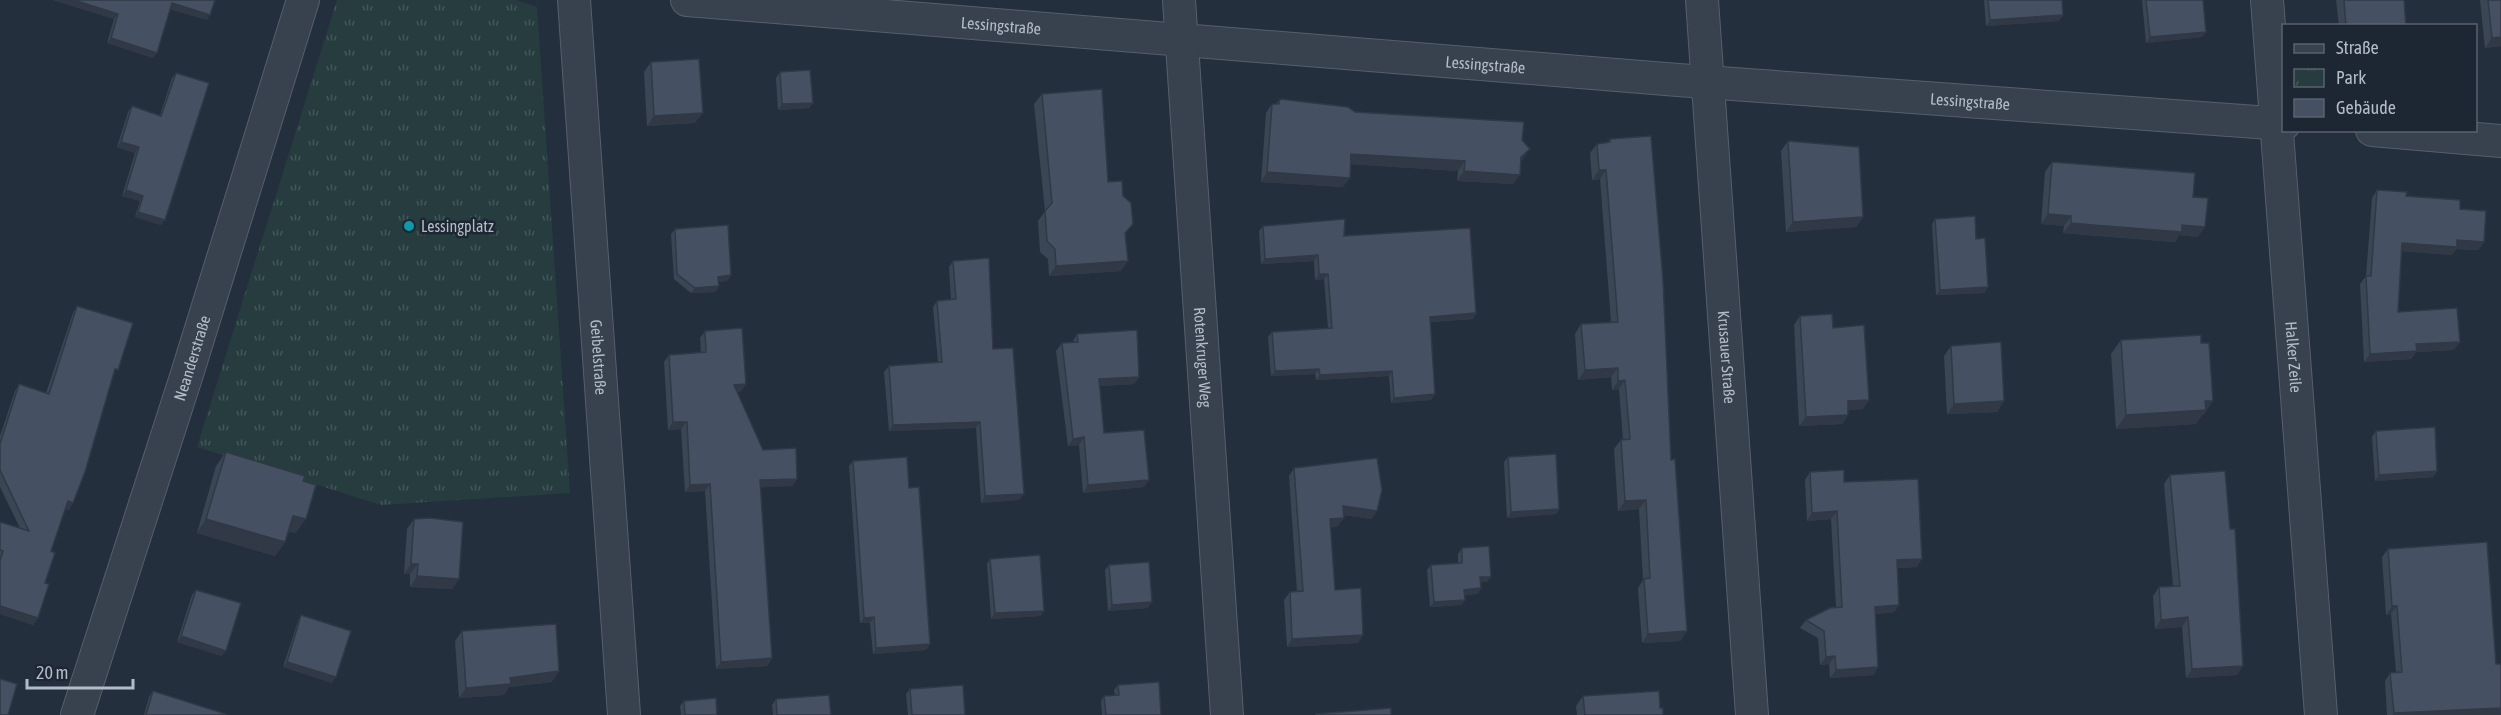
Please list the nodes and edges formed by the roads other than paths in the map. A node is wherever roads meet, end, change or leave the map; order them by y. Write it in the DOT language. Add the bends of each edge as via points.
graph roads {
  1 [pos="303,0"];
  2 [pos="574,0"];
  3 [pos="687,0"];
  4 [pos="1179,0"];
  5 [pos="1702,0"];
  6 [pos="2267,0"];
  7 [pos="1182,38"];
  8 [pos="1709,82"];
  9 [pos="2281,123"];
  10 [pos="2395,132"];
  11 [pos="2501,141"];
  12 [pos="77,715"];
  13 [pos="624,715"];
  14 [pos="1227,715"];
  15 [pos="1752,715"];
  16 [pos="2321,715"];
  1 -- 12 [label="street, Neanderstraße"];
  2 -- 13 [label="street, Geibelstraße"];
  3 -- 7 [label="street, Lessingstraße"];
  4 -- 7 [label="street, Rotenkruger Weg"];
  5 -- 8 [label="street, Krusauer Straße"];
  6 -- 9 [label="street, Halker Zeile"];
  7 -- 8 [label="street, Lessingstraße"];
  7 -- 14 [label="street, Rotenkruger Weg"];
  8 -- 9 [label="street, Lessingstraße"];
  8 -- 15 [label="street, Krusauer Straße"];
  9 -- 16 [label="street, Halker Zeile"];
  10 -- 11 [label="street"];
}
